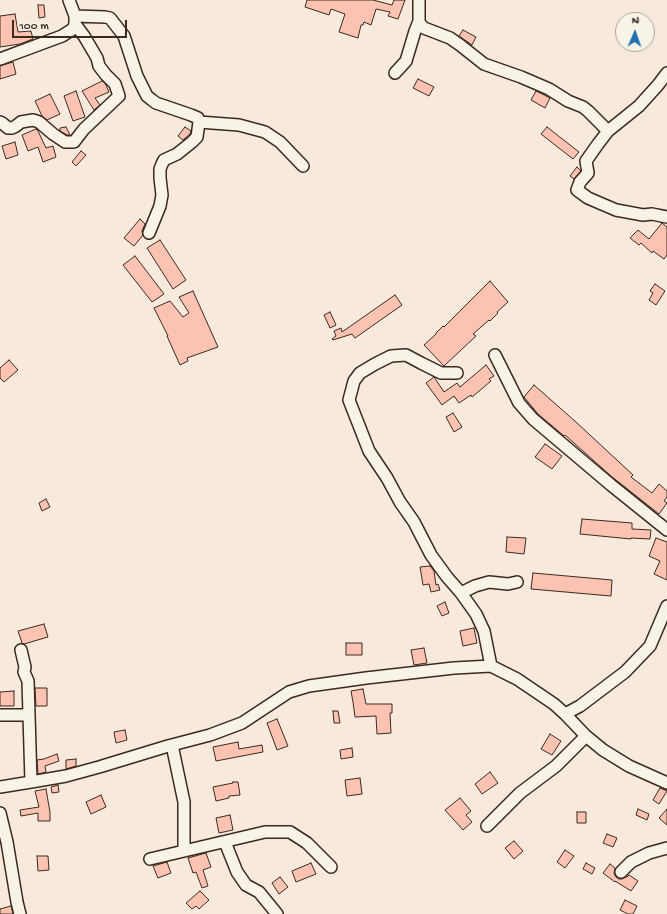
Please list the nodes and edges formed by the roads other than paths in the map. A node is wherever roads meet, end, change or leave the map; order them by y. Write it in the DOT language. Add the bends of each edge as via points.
graph roads {
  1 [pos="69,0"];
  2 [pos="419,0"];
  3 [pos="75,20"];
  4 [pos="419,21"];
  5 [pos="0,59"];
  6 [pos="395,73"];
  7 [pos="667,73"];
  8 [pos="0,122"];
  9 [pos="199,122"];
  10 [pos="608,131"];
  11 [pos="303,166"];
  12 [pos="667,218"];
  13 [pos="149,233"];
  14 [pos="495,354"];
  15 [pos="457,373"];
  16 [pos="667,530"];
  17 [pos="517,582"];
  18 [pos="461,592"];
  19 [pos="667,606"];
  20 [pos="21,650"];
  21 [pos="491,666"];
  22 [pos="580,706"];
  23 [pos="29,714"];
  24 [pos="565,714"];
  25 [pos="0,715"];
  26 [pos="574,724"];
  27 [pos="586,736"];
  28 [pos="172,745"];
  29 [pos="30,782"];
  30 [pos="667,783"];
  31 [pos="0,787"];
  32 [pos="0,813"];
  33 [pos="487,826"];
  34 [pos="225,842"];
  35 [pos="667,848"];
  36 [pos="184,851"];
  37 [pos="150,859"];
  38 [pos="331,867"];
  39 [pos="621,872"];
  40 [pos="20,914"];
  41 [pos="277,914"];
  1 -- 3 [label="street"];
  2 -- 4 [label="street"];
  3 -- 5 [label="street" via="73,29 62,36"];
  3 -- 8 [label="street" via="99,66 115,84 118,96 74,142 65,142 40,122 33,120 21,122 12,128"];
  3 -- 9 [label="street" via="105,16 110,18 124,36 137,76 148,96 156,102 198,118"];
  4 -- 6 [label="street" via="406,61"];
  4 -- 10 [label="street" via="424,28 450,38 484,64 549,89 583,107"];
  7 -- 10 [label="street" via="638,106"];
  9 -- 11 [label="street" via="238,125 265,132 280,142"];
  9 -- 13 [label="street" via="197,137 162,164 160,206"];
  10 -- 12 [label="street" via="586,162 588,173 577,190 588,198 616,210"];
  14 -- 16 [label="street" via="519,403 533,419"];
  15 -- 18 [label="street" via="441,373 406,355 391,356 360,373 354,381 349,400 369,451 388,478 431,555"];
  17 -- 18 [label="street" via="489,582"];
  18 -- 21 [label="street" via="484,631"];
  19 -- 22 [label="street" via="650,646 625,672"];
  20 -- 23 [label="street" via="24,672 28,680"];
  21 -- 24 [label="street" via="554,704"];
  21 -- 28 [label="street" via="454,668 309,686 289,692 242,723"];
  22 -- 24 [label="street"];
  22 -- 26 [label="street"];
  23 -- 25 [label="street"];
  23 -- 29 [label="street"];
  24 -- 26 [label="street"];
  26 -- 27 [label="street"];
  27 -- 30 [label="street" via="602,750 629,766"];
  27 -- 33 [label="street" via="556,766 520,793"];
  28 -- 29 [label="street" via="66,776"];
  28 -- 36 [label="street" via="184,802"];
  29 -- 31 [label="street"];
  32 -- 40 [label="street"];
  34 -- 36 [label="street"];
  34 -- 38 [label="street" via="265,832 290,832 307,843"];
  34 -- 41 [label="street" via="236,872 246,885 259,892"];
  35 -- 39 [label="street" via="631,862"];
  36 -- 37 [label="street"];
}
